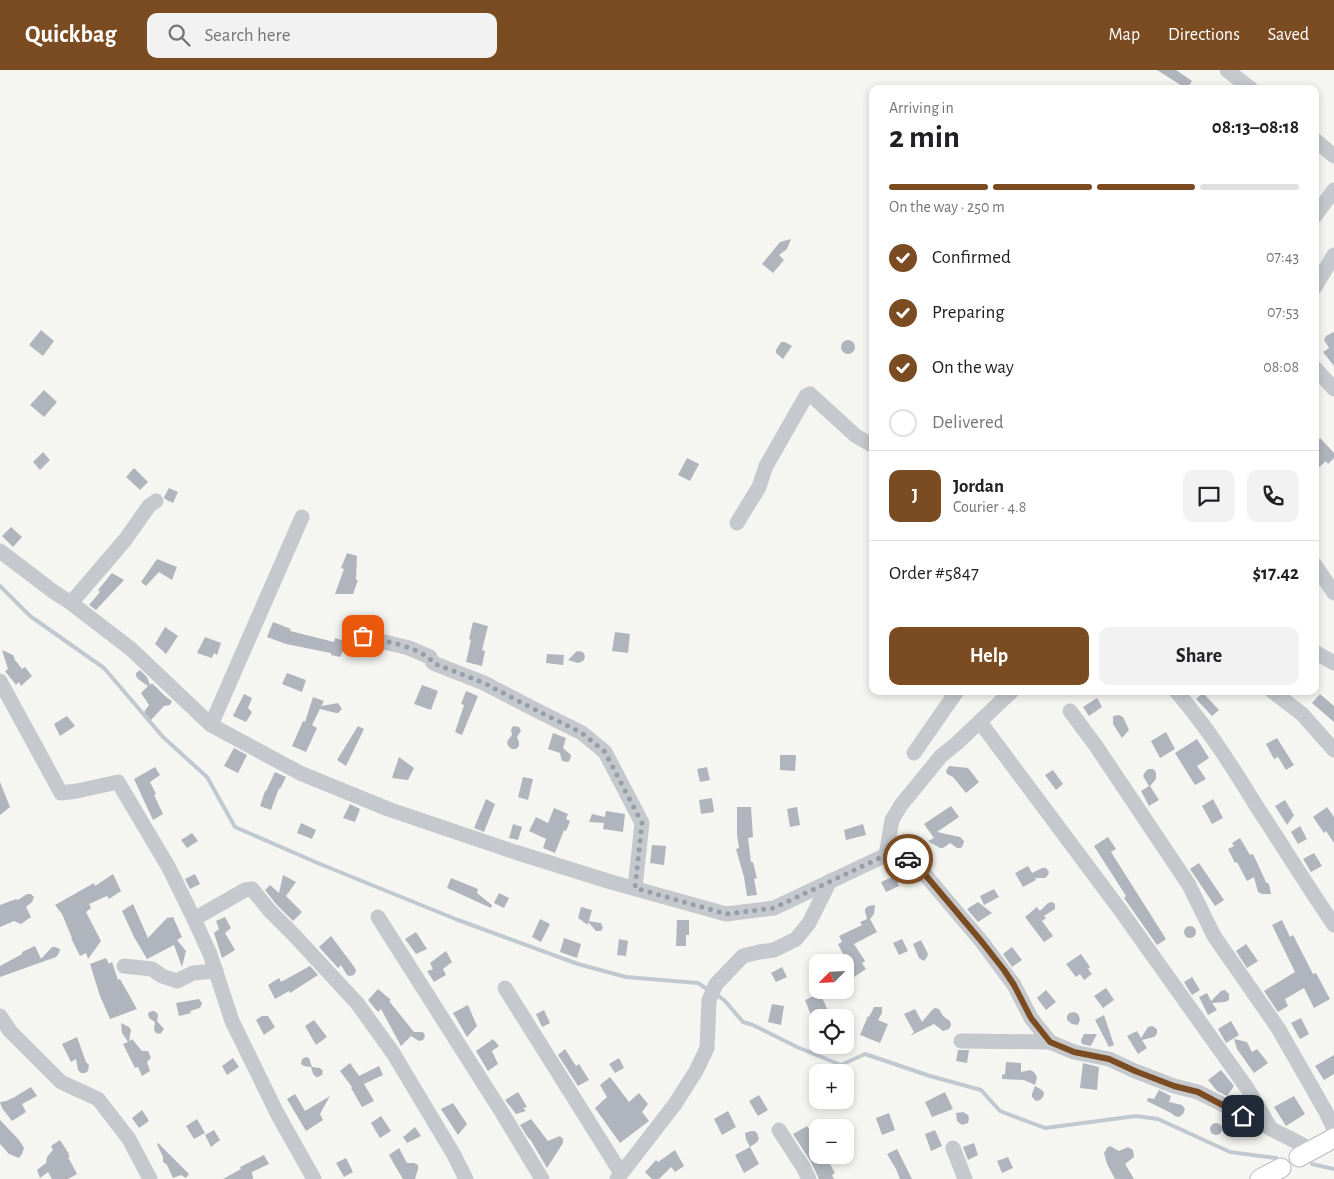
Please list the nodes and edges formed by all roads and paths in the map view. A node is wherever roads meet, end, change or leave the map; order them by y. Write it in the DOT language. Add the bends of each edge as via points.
graph roads {
  1 [pos="1227,70"];
  2 [pos="1246,85"];
  3 [pos="1319,143"];
  4 [pos="1334,156"];
  5 [pos="1334,190"];
  6 [pos="1319,211"];
  7 [pos="1334,255"];
  8 [pos="1319,280"];
  9 [pos="1319,372"];
  10 [pos="1334,389"];
  11 [pos="869,443"];
  12 [pos="156,501"];
  13 [pos="302,517"];
  14 [pos="737,523"];
  15 [pos="0,551"];
  16 [pos="1319,571"];
  17 [pos="1334,593"];
  18 [pos="71,603"];
  19 [pos="352,634"];
  20 [pos="1319,654"];
  21 [pos="1334,663"];
  22 [pos="0,682"];
  23 [pos="954,695"];
  24 [pos="1008,695"];
  25 [pos="1179,695"];
  26 [pos="1277,695"];
  27 [pos="1070,711"];
  28 [pos="980,722"];
  29 [pos="211,725"];
  30 [pos="1334,750"];
  31 [pos="914,753"];
  32 [pos="886,855"];
  33 [pos="830,881"];
  34 [pos="635,888"];
  35 [pos="378,917"];
  36 [pos="194,919"];
  37 [pos="1334,925"];
  38 [pos="124,966"];
  39 [pos="216,971"];
  40 [pos="505,988"];
  41 [pos="0,1016"];
  42 [pos="961,1041"];
  43 [pos="1050,1042"];
  44 [pos="1271,1129"];
  45 [pos="1334,1129"];
  46 [pos="779,1130"];
  47 [pos="1334,1138"];
  48 [pos="953,1148"];
  49 [pos="1305,1154"];
  50 [pos="1281,1168"];
  51 [pos="619,1176"];
  52 [pos="150,1179"];
  53 [pos="314,1179"];
  54 [pos="466,1179"];
  55 [pos="542,1179"];
  56 [pos="809,1179"];
  57 [pos="965,1179"];
  58 [pos="1260,1179"];
  1 -- 2 [label="street"];
  3 -- 4 [label="street"];
  5 -- 6 [label="street"];
  7 -- 8 [label="street"];
  9 -- 10 [label="street"];
  11 -- 14 [label="street" via="856,436 810,394 806,396"];
  12 -- 18 [label="street" via="148,506 125,540"];
  13 -- 29 [label="street"];
  15 -- 18 [label="street"];
  16 -- 17 [label="street"];
  18 -- 29 [label="street" via="131,649"];
  19 -- 34 [label="street" via="409,648 430,657 433,663 484,683 582,733 605,752 642,823"];
  20 -- 21 [label="street"];
  22 -- 36 [label="street" via="61,793 118,782 169,868"];
  23 -- 31 [label="street"];
  24 -- 28 [label="street"];
  25 -- 37 [label="street" via="1241,780"];
  26 -- 30 [label="street" via="1302,714"];
  27 -- 45 [label="street" via="1190,885 1214,936 1278,1028"];
  28 -- 32 [label="street" via="941,756 901,805 892,820"];
  28 -- 44 [label="street" via="1121,911 1247,1088"];
  29 -- 34 [label="street" via="300,773 388,809"];
  32 -- 33 [label="street"];
  32 -- 43 [label="street" via="904,855 922,871 982,942"];
  33 -- 34 [label="street" via="774,908 726,914"];
  33 -- 51 [label="street" via="809,923 796,939 774,950 742,956 716,985 709,1000 706,1048 696,1072"];
  35 -- 55 [label="street"];
  36 -- 39 [label="street"];
  36 -- 54 [label="street" via="252,889 357,1003 393,1053"];
  38 -- 39 [label="street" via="152,969 177,981 193,973"];
  39 -- 53 [label="street" via="232,1021"];
  40 -- 51 [label="street"];
  41 -- 52 [label="street" via="10,1031 61,1082 98,1100 129,1139"];
  42 -- 43 [label="street"];
  43 -- 44 [label="street" via="1074,1052 1109,1059 1174,1086 1198,1092"];
  44 -- 49 [label="street" via="1299,1143"];
  46 -- 56 [label="street"];
  47 -- 49 [label="main road"];
  48 -- 57 [label="street"];
  49 -- 50 [label="street"];
  50 -- 58 [label="main road"];
}
